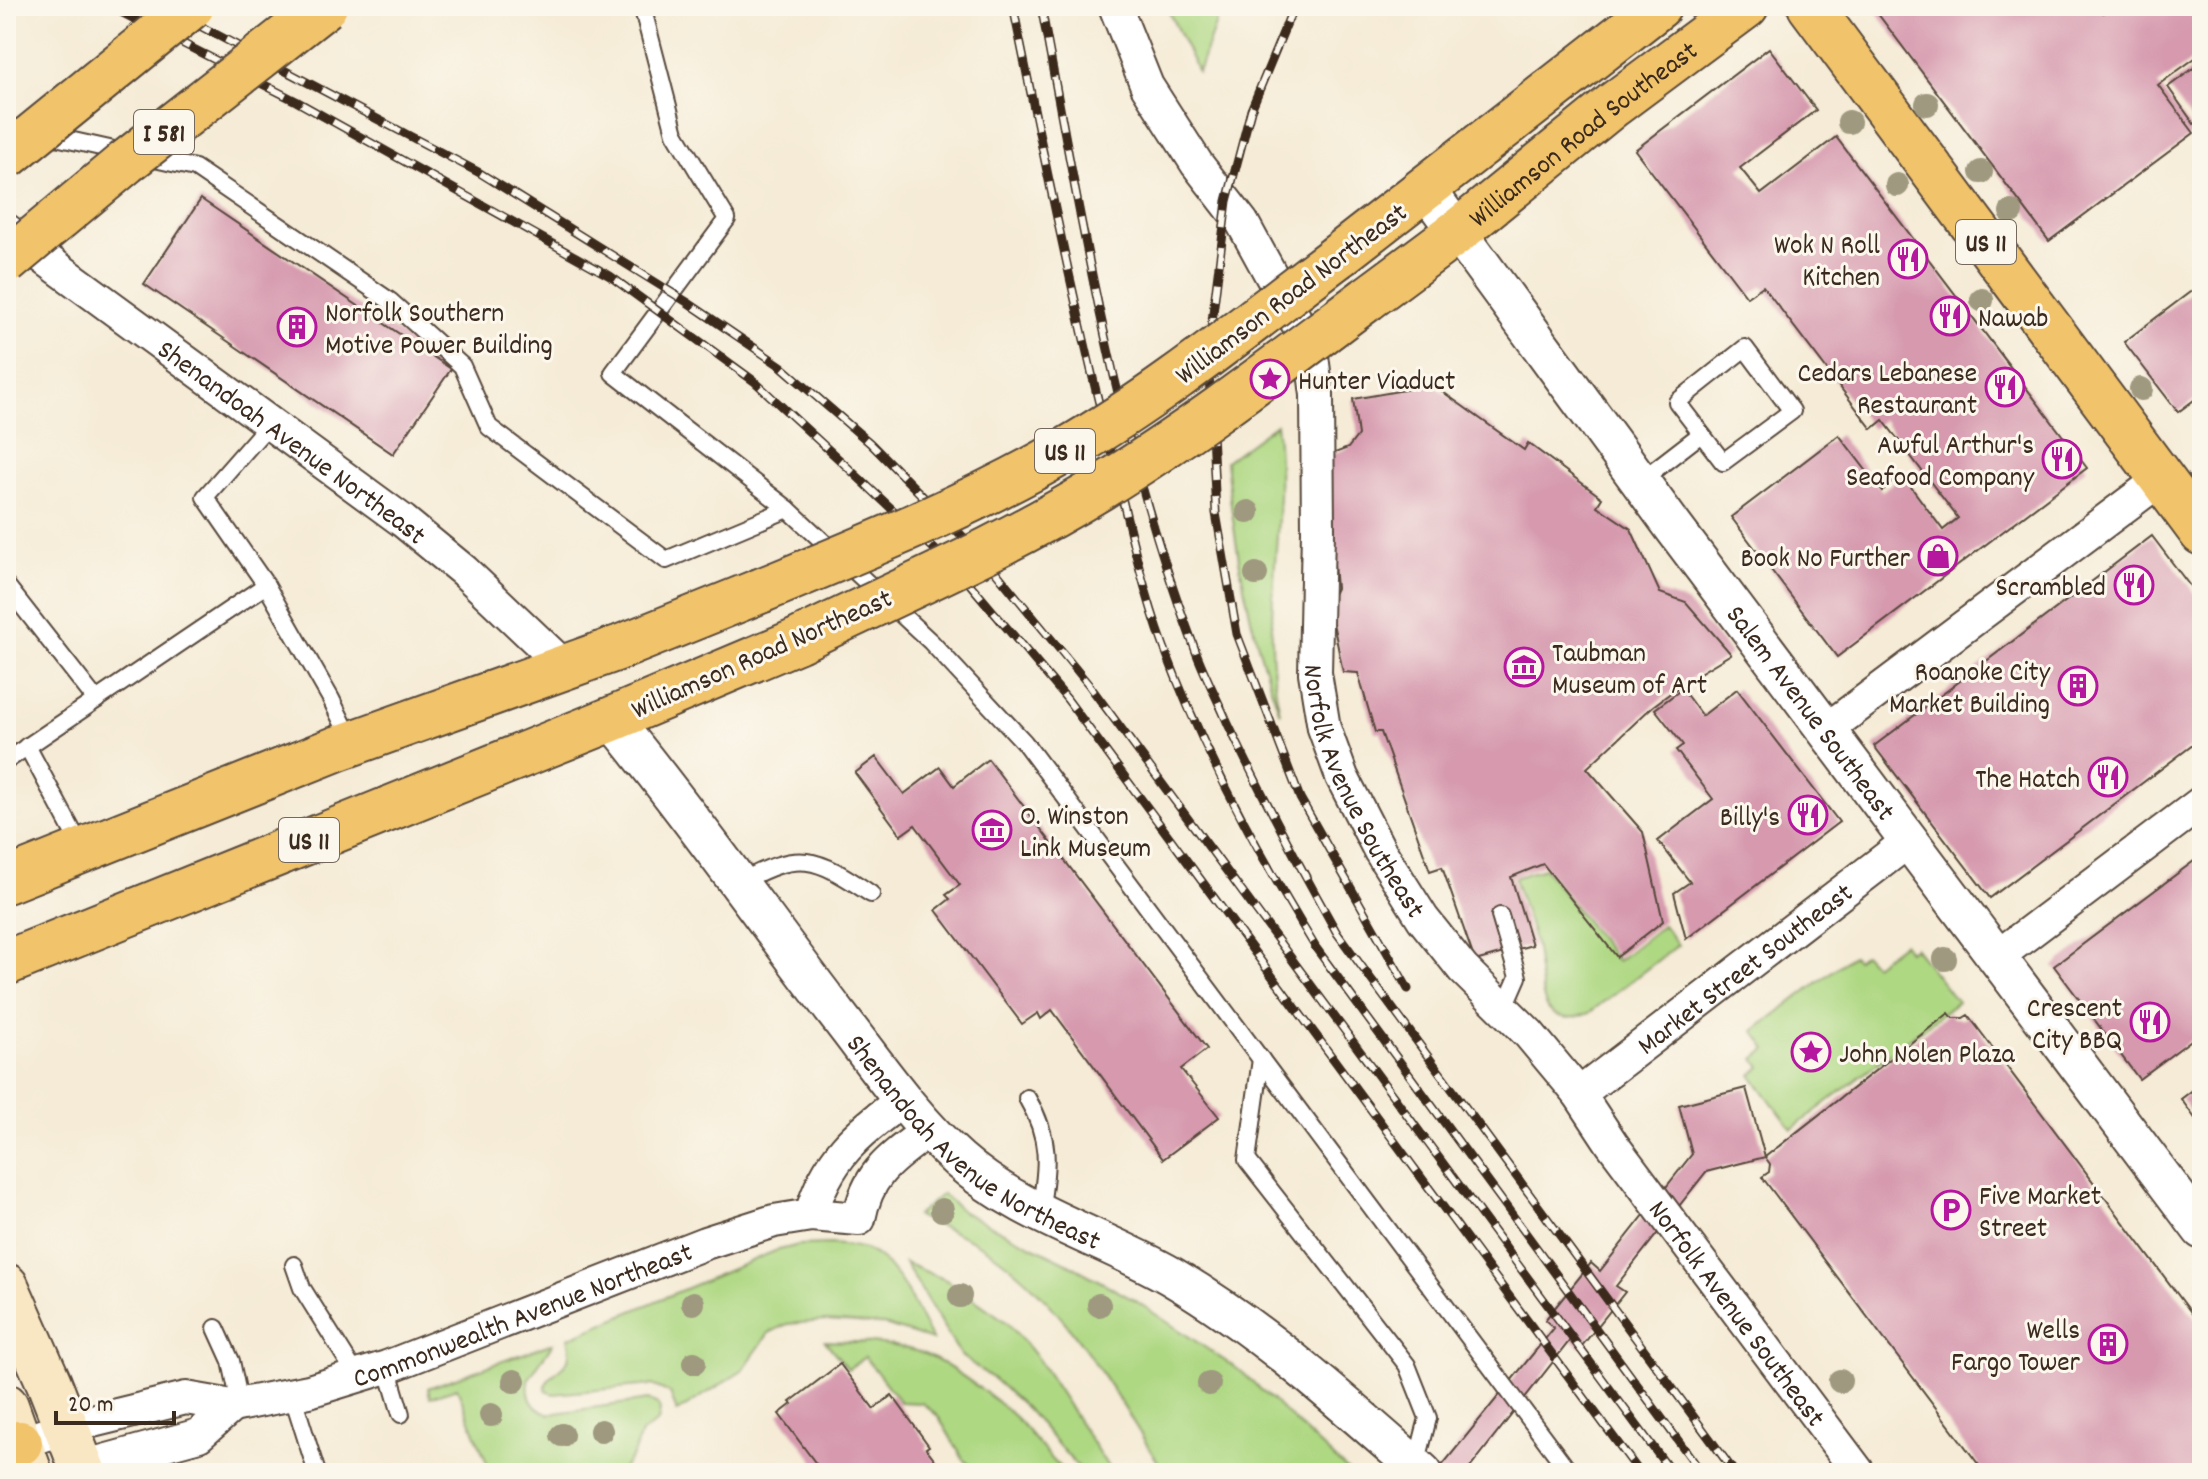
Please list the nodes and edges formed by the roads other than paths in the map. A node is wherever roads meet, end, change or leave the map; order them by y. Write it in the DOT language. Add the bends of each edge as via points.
graph roads {
  1 [pos="192,6"];
  2 [pos="325,6"];
  3 [pos="642,6"];
  4 [pos="1115,6"];
  5 [pos="1659,6"];
  6 [pos="1746,6"];
  7 [pos="1810,6"];
  8 [pos="6,126"];
  9 [pos="6,157"];
  10 [pos="1426,189"];
  11 [pos="6,230"];
  12 [pos="1457,232"];
  13 [pos="6,262"];
  14 [pos="270,423"];
  15 [pos="1701,434"];
  16 [pos="2161,479"];
  17 [pos="1640,481"];
  18 [pos="788,509"];
  19 [pos="2202,533"];
  20 [pos="6,585"];
  21 [pos="266,585"];
  22 [pos="565,667"];
  23 [pos="96,700"];
  24 [pos="612,719"];
  25 [pos="1826,730"];
  26 [pos="353,743"];
  27 [pos="27,746"];
  28 [pos="6,761"];
  29 [pos="2202,802"];
  30 [pos="1910,840"];
  31 [pos="82,850"];
  32 [pos="6,881"];
  33 [pos="737,884"];
  34 [pos="871,894"];
  35 [pos="1500,916"];
  36 [pos="1998,956"];
  37 [pos="6,963"];
  38 [pos="1504,1009"];
  39 [pos="1261,1059"];
  40 [pos="1579,1094"];
  41 [pos="1027,1098"];
  42 [pos="903,1100"];
  43 [pos="929,1130"];
  44 [pos="1039,1213"];
  45 [pos="811,1215"];
  46 [pos="2202,1230"];
  47 [pos="294,1265"];
  48 [pos="6,1286"];
  49 [pos="216,1328"];
  50 [pos="372,1372"];
  51 [pos="292,1394"];
  52 [pos="236,1405"];
  53 [pos="401,1414"];
  54 [pos="16,1442"];
  55 [pos="78,1456"];
  56 [pos="1419,1470"];
  57 [pos="317,1473"];
  58 [pos="1570,1473"];
  59 [pos="1859,1473"];
  1 -- 9 [label="main road, bridge"];
  2 -- 13 [label="main road, I 581, bridge"];
  3 -- 18 [label="lane" via="675,133 727,219 613,373"];
  4 -- 38 [label="street, Norfolk Avenue Southeast" via="1147,86 1242,222 1311,348 1317,410 1315,673 1324,728 1342,777 1423,919"];
  5 -- 10 [label="main road, Williamson Road Southeast / US 11"];
  6 -- 12 [label="main road, Williamson Road Southeast / US 11"];
  7 -- 16 [label="main road, US 11"];
  8 -- 18 [label="lane" via="195,168 390,301 462,366 489,427 666,560"];
  10 -- 12 [label="street, Salem Avenue Southeast"];
  10 -- 22 [label="main road, Williamson Road Northeast / US 11, bridge" via="1177,377 1069,449 944,513"];
  11 -- 14 [label="street, Shenandoah Avenue Northeast"];
  12 -- 17 [label="street, Salem Avenue Southeast"];
  12 -- 24 [label="main road, Williamson Road Northeast / US 11, bridge" via="1206,418 1100,488 797,641"];
  14 -- 21 [label="lane" via="205,497"];
  14 -- 22 [label="street, Shenandoah Avenue Northeast" via="452,561"];
  15 -- 15 [label="lane" via="1723,462 1792,411 1745,348 1677,402"];
  15 -- 17 [label="lane"];
  16 -- 19 [label="main road, US 11"];
  16 -- 25 [label="street"];
  17 -- 25 [label="street, Salem Avenue Southeast"];
  18 -- 39 [label="lane" via="931,642 1024,742"];
  20 -- 23 [label="lane"];
  21 -- 23 [label="lane"];
  21 -- 26 [label="lane"];
  22 -- 26 [label="main road, Williamson Road Northeast / US 11"];
  23 -- 27 [label="lane"];
  24 -- 33 [label="street, Shenandoah Avenue Northeast"];
  24 -- 37 [label="main road, Williamson Road Northeast / US 11"];
  25 -- 30 [label="street, Salem Avenue Southeast"];
  26 -- 31 [label="main road, Williamson Road Northeast / US 11"];
  27 -- 28 [label="lane"];
  27 -- 31 [label="lane"];
  29 -- 36 [label="street"];
  30 -- 36 [label="street, Salem Avenue Southeast"];
  30 -- 40 [label="street, Market Street Southeast"];
  31 -- 32 [label="main road, Williamson Road Northeast / US 11"];
  33 -- 34 [label="lane" via="769,866 807,860 838,871"];
  33 -- 42 [label="street, Shenandoah Avenue Northeast"];
  35 -- 38 [label="lane" via="1518,977"];
  36 -- 46 [label="street, Salem Avenue Southeast"];
  38 -- 40 [label="street, Norfolk Avenue Southeast"];
  39 -- 56 [label="lane" via="1247,1160 1407,1365 1428,1418"];
  39 -- 58 [label="lane"];
  40 -- 59 [label="street, Norfolk Avenue Southeast"];
  41 -- 44 [label="lane" via="1046,1141 1047,1174"];
  42 -- 43 [label="street, Shenandoah Avenue Northeast"];
  42 -- 45 [label="street" via="842,1151 825,1176"];
  43 -- 44 [label="street, Shenandoah Avenue Northeast" via="996,1189"];
  43 -- 45 [label="street, Commonwealth Avenue Northeast" via="874,1177 859,1219"];
  44 -- 56 [label="street, Shenandoah Avenue Northeast" via="1146,1263 1221,1310 1319,1383"];
  45 -- 50 [label="street, Commonwealth Avenue Northeast" via="705,1243"];
  47 -- 50 [label="lane" via="302,1288"];
  48 -- 55 [label="main road"];
  49 -- 52 [label="lane" via="231,1361"];
  50 -- 51 [label="street, Commonwealth Avenue Northeast"];
  50 -- 53 [label="lane"];
  51 -- 52 [label="street, Commonwealth Avenue Northeast"];
  51 -- 57 [label="lane"];
  52 -- 55 [label="street" via="199,1435"];
  54 -- 55 [label="main road"];
}
